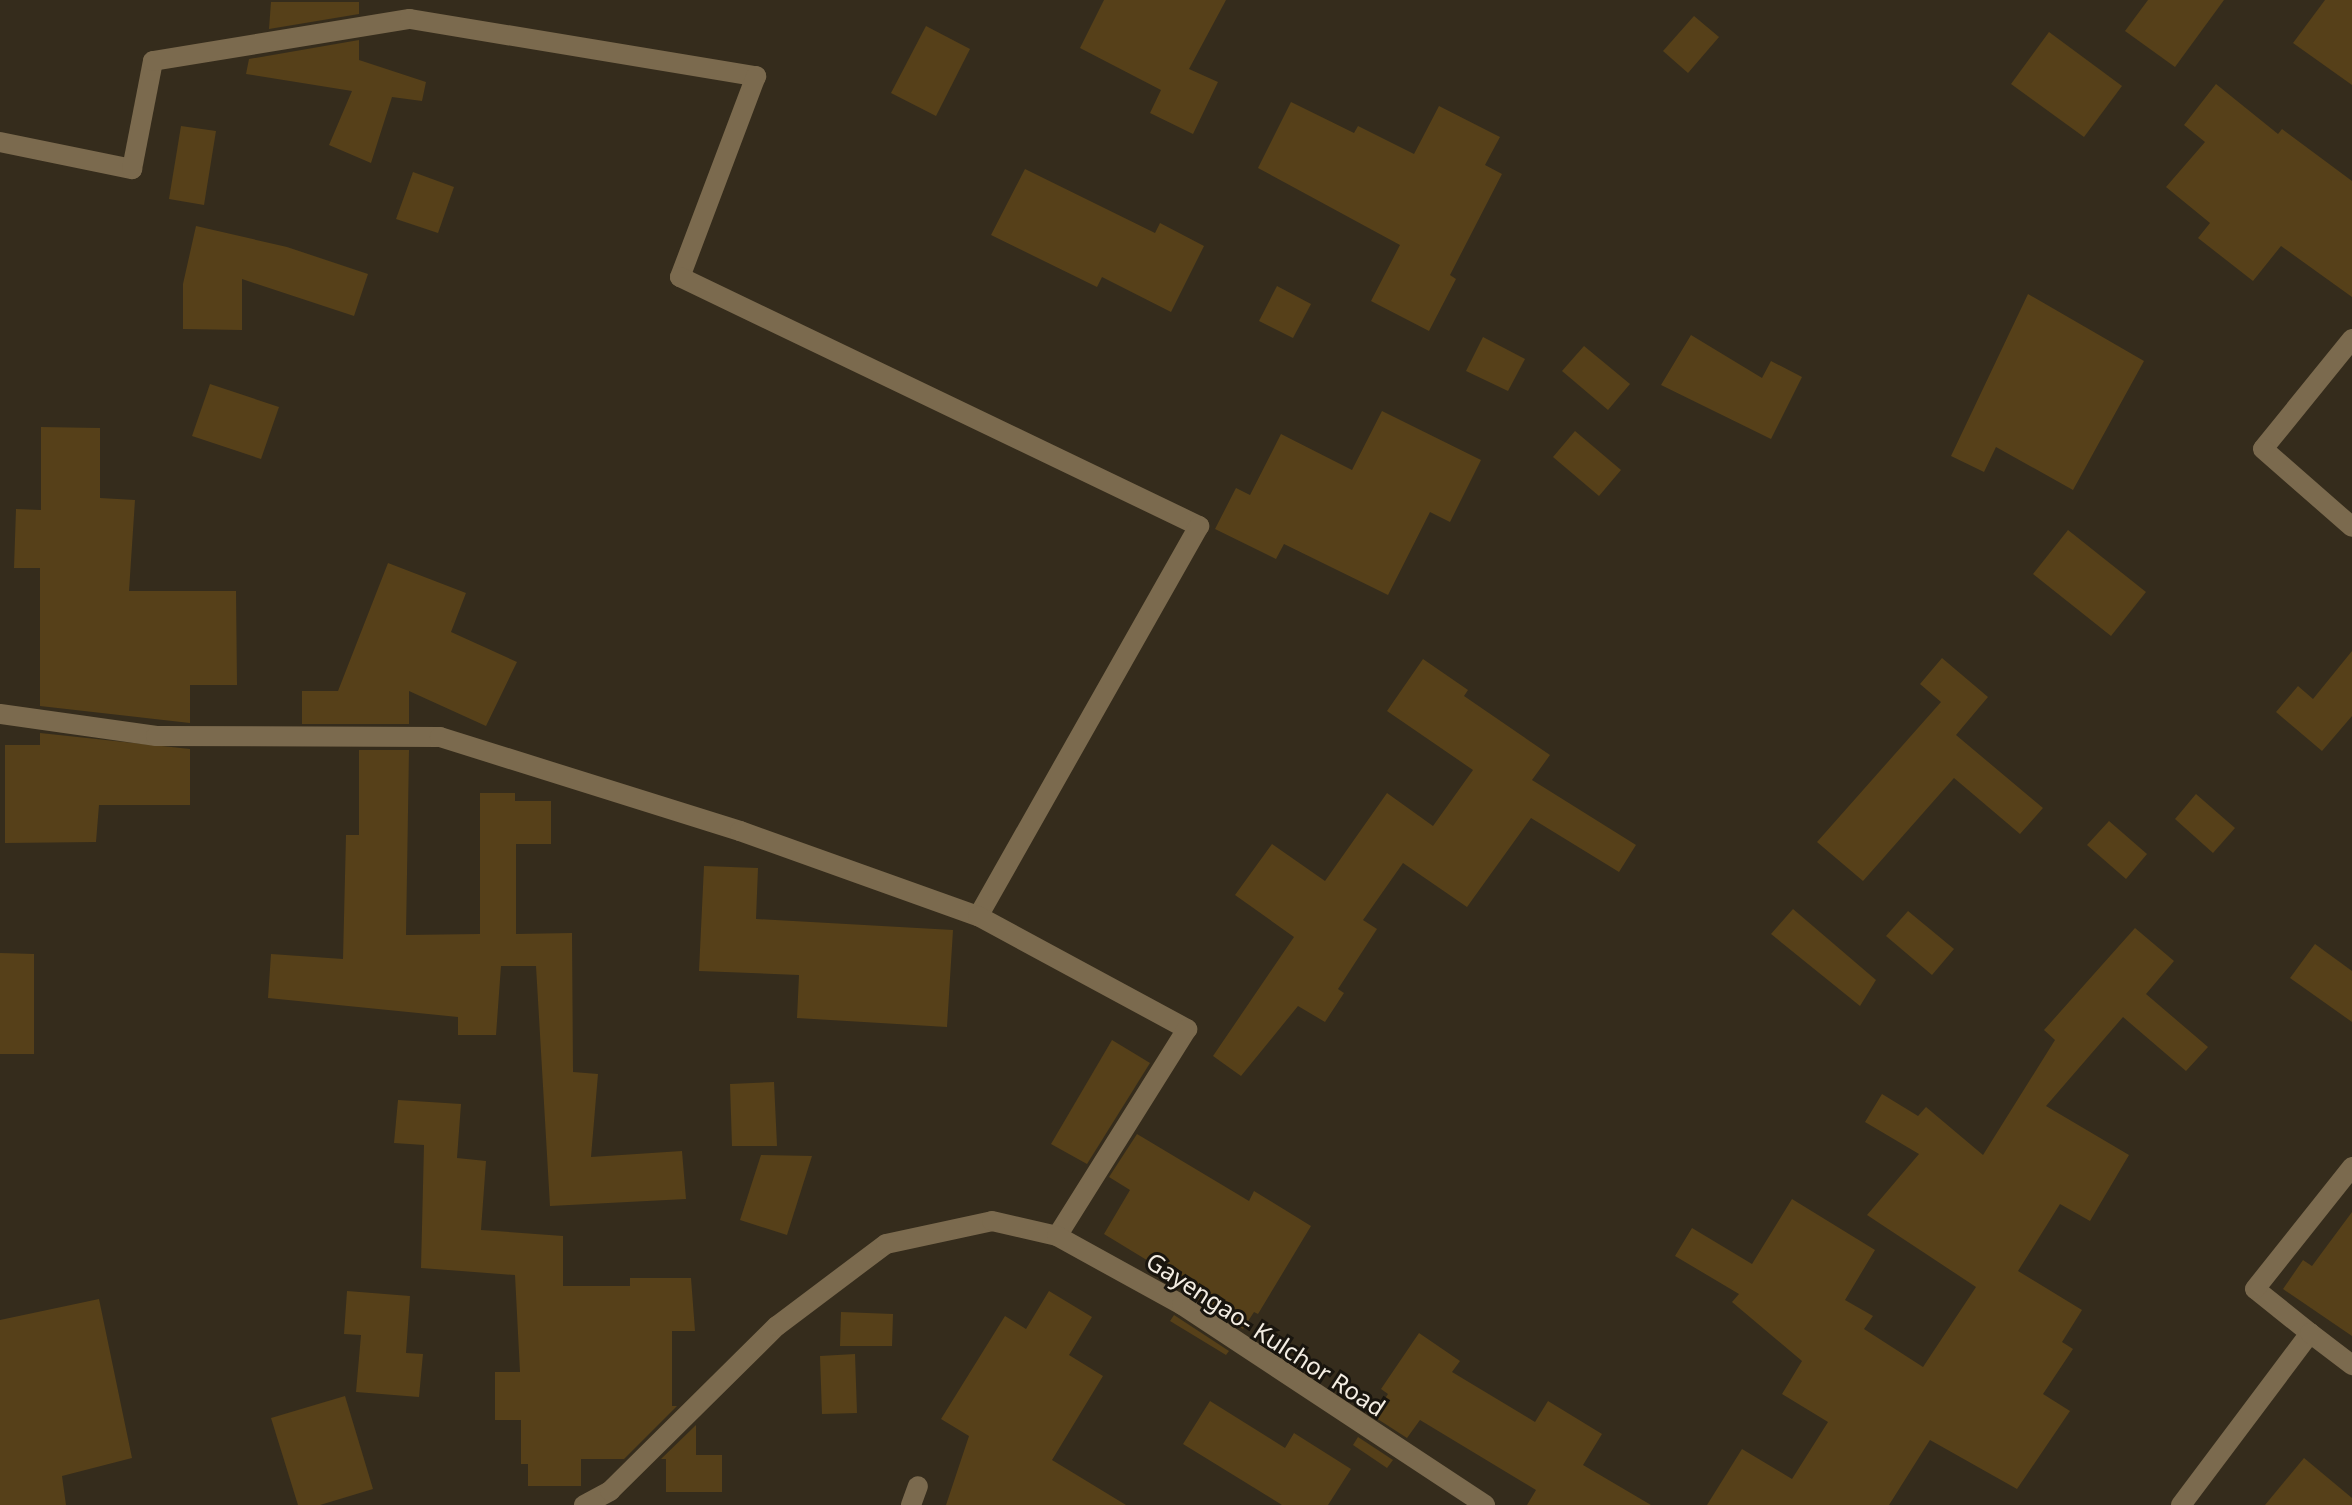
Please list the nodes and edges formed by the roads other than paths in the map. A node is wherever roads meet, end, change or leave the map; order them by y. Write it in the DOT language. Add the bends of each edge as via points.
graph roads {
  1 [pos="0,142"];
  2 [pos="2352,339"];
  3 [pos="2352,527"];
  4 [pos="0,714"];
  5 [pos="978,916"];
  6 [pos="2352,1167"];
  7 [pos="1057,1236"];
  8 [pos="2310,1333"];
  9 [pos="2352,1365"];
  10 [pos="584,1505"];
  11 [pos="1485,1505"];
  12 [pos="2181,1505"];
  1 -- 5 [label="street" via="132,169 153,61 410,19 756,76 680,277 1199,526"];
  2 -- 3 [label="street" via="2263,449"];
  4 -- 5 [label="street" via="156,736 440,737 740,831"];
  5 -- 7 [label="street" via="1187,1029"];
  6 -- 8 [label="street" via="2255,1289"];
  7 -- 10 [label="street, Gayengao- Kulchor Road" via="992,1221 886,1244 777,1326 610,1491"];
  7 -- 11 [label="street, Gayengao- Kulchor Road" via="1182,1305"];
  8 -- 9 [label="street"];
  8 -- 12 [label="street"];
}
